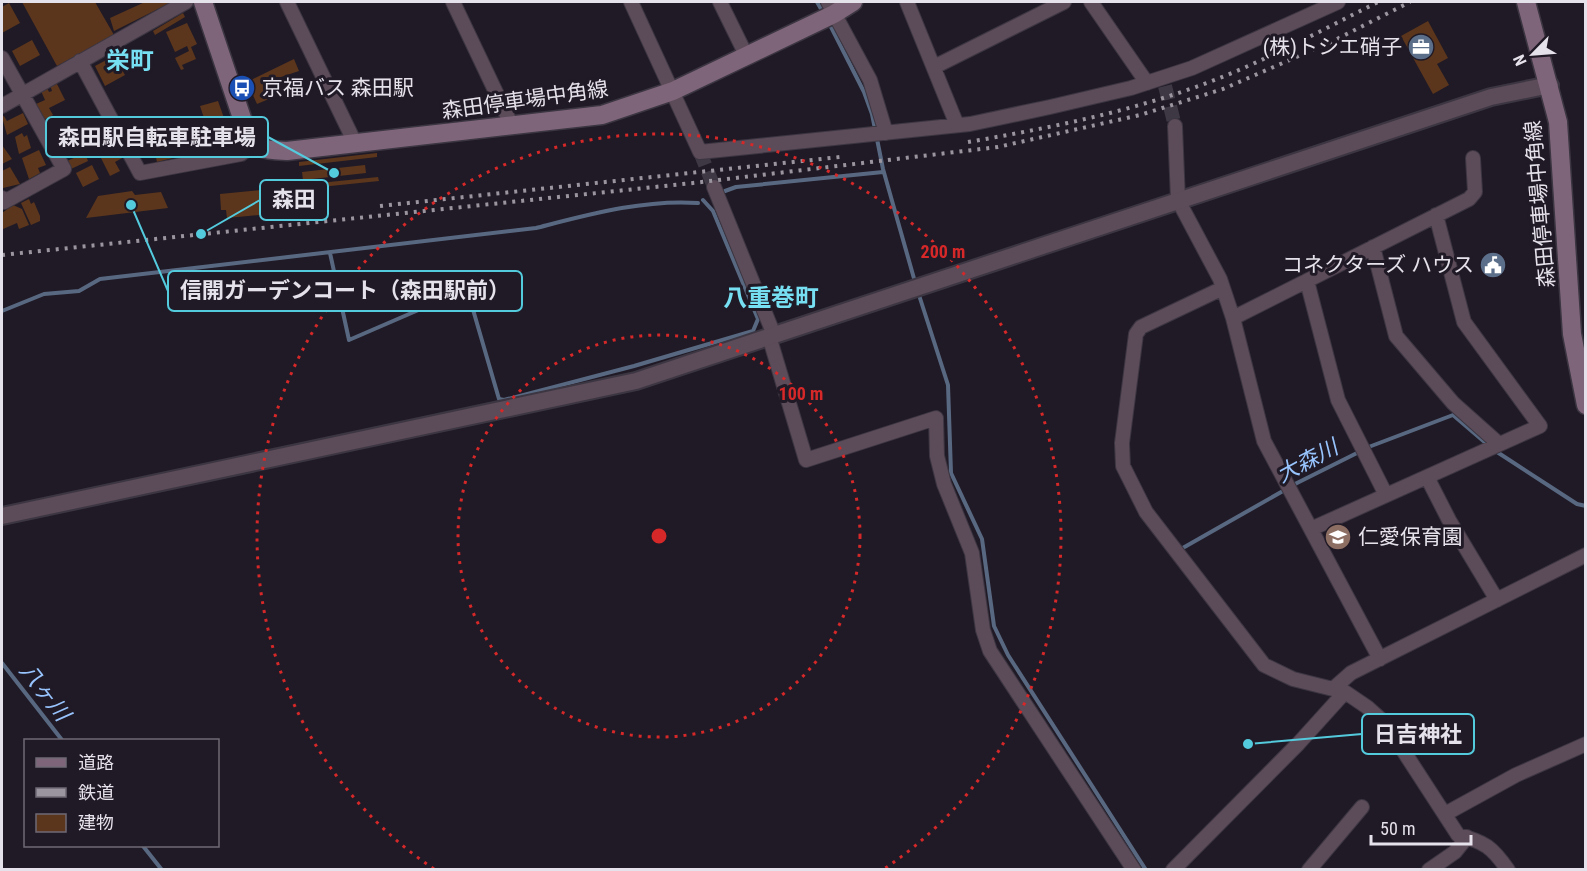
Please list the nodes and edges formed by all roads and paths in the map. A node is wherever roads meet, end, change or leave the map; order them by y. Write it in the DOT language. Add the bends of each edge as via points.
graph roads {
  1 [pos="199,2"];
  2 [pos="287,2"];
  3 [pos="453,2"];
  4 [pos="631,2"];
  5 [pos="720,2"];
  6 [pos="853,2"];
  7 [pos="907,2"];
  8 [pos="1064,2"];
  9 [pos="1091,2"];
  10 [pos="1338,2"];
  11 [pos="1526,2"];
  12 [pos="827,13"];
  13 [pos="747,57"];
  14 [pos="2,58"];
  15 [pos="80,62"];
  16 [pos="934,67"];
  17 [pos="1147,83"];
  18 [pos="1550,85"];
  19 [pos="673,91"];
  20 [pos="22,94"];
  21 [pos="2,106"];
  22 [pos="957,125"];
  23 [pos="512,126"];
  24 [pos="1175,126"];
  25 [pos="886,133"];
  26 [pos="355,143"];
  27 [pos="254,145"];
  28 [pos="1473,158"];
  29 [pos="714,187"];
  30 [pos="2,198"];
  31 [pos="1178,200"];
  32 [pos="1436,215"];
  33 [pos="1373,247"];
  34 [pos="1307,281"];
  35 [pos="1223,288"];
  36 [pos="1233,318"];
  37 [pos="771,336"];
  38 [pos="1586,405"];
  39 [pos="1494,446"];
  40 [pos="1427,477"];
  41 [pos="1386,495"];
  42 [pos="2,516"];
  43 [pos="1311,529"];
  44 [pos="1584,559"];
  45 [pos="1497,600"];
  46 [pos="1380,659"];
  47 [pos="1340,690"];
  48 [pos="1586,744"];
  49 [pos="1362,807"];
  50 [pos="1445,814"];
  51 [pos="1467,837"];
  52 [pos="1134,870"];
  53 [pos="1173,870"];
  54 [pos="1309,870"];
  55 [pos="1430,870"];
  56 [pos="1508,870"];
  1 -- 15 [label="street"];
  1 -- 27 [label="main road"];
  2 -- 26 [label="street"];
  3 -- 23 [label="street"];
  4 -- 19 [label="street"];
  5 -- 13 [label="street"];
  6 -- 12 [label="main road, 森田停車場中角線"];
  7 -- 16 [label="street"];
  8 -- 16 [label="street"];
  9 -- 17 [label="street"];
  10 -- 17 [label="street" via="1164,82"];
  11 -- 18 [label="main road, 森田停車場中角線"];
  12 -- 13 [label="main road, 森田停車場中角線"];
  12 -- 25 [label="street" via="870,80"];
  13 -- 19 [label="main road, 森田停車場中角線"];
  14 -- 20 [label="street"];
  15 -- 20 [label="street"];
  15 -- 27 [label="street" via="140,172 240,154"];
  16 -- 22 [label="street"];
  17 -- 22 [label="street"];
  18 -- 31 [label="street" via="1491,97"];
  18 -- 38 [label="main road, 森田停車場中角線" via="1558,122 1572,334"];
  19 -- 23 [label="main road, 森田停車場中角線" via="602,115"];
  19 -- 25 [label="street" via="700,152"];
  20 -- 21 [label="street"];
  20 -- 30 [label="street" via="64,170 4,202"];
  22 -- 25 [label="street"];
  23 -- 26 [label="main road, 森田停車場中角線"];
  24 -- 31 [label="street"];
  26 -- 27 [label="main road, 森田停車場中角線" via="287,151 261,150"];
  28 -- 32 [label="street" via="1475,192"];
  29 -- 37 [label="street"];
  31 -- 35 [label="street"];
  31 -- 37 [label="street"];
  32 -- 33 [label="street"];
  32 -- 39 [label="street" via="1464,322 1540,426"];
  33 -- 34 [label="street"];
  33 -- 39 [label="street" via="1396,336"];
  34 -- 36 [label="street"];
  34 -- 41 [label="street" via="1338,400"];
  35 -- 36 [label="street"];
  35 -- 47 [label="street" via="1141,327 1136,334 1122,443 1123,466 1146,512 1264,665 1293,679"];
  36 -- 43 [label="street" via="1264,441"];
  37 -- 42 [label="street" via="636,381"];
  37 -- 52 [label="street" via="806,460 936,418 939,465 972,553 983,630 990,651"];
  39 -- 40 [label="street"];
  40 -- 41 [label="street"];
  40 -- 45 [label="street"];
  41 -- 43 [label="street"];
  43 -- 46 [label="street"];
  44 -- 45 [label="street"];
  45 -- 46 [label="street"];
  46 -- 47 [label="street" via="1351,673"];
  47 -- 50 [label="street" via="1386,724"];
  47 -- 53 [label="street" via="1290,752"];
  48 -- 50 [label="street" via="1516,775"];
  49 -- 54 [label="street"];
  50 -- 51 [label="street" via="1458,835"];
  51 -- 55 [label="street" via="1455,852"];
  51 -- 56 [label="street" via="1495,851"];
}
